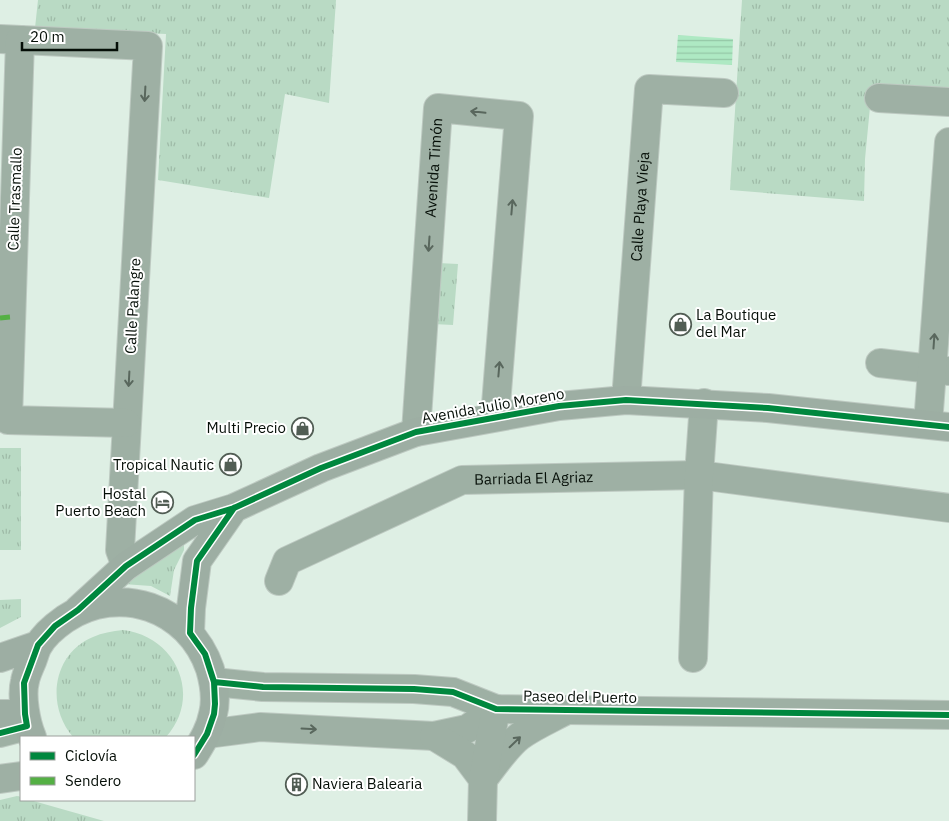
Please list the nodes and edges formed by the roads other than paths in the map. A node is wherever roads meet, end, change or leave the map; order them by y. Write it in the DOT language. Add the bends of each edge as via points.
graph roads {
  1 [pos="10,39"];
  2 [pos="724,93"];
  3 [pos="879,98"];
  4 [pos="949,102"];
  5 [pos="949,142"];
  6 [pos="945,241"];
  7 [pos="6,317"];
  8 [pos="880,363"];
  9 [pos="941,370"];
  10 [pos="626,400"];
  11 [pos="704,404"];
  12 [pos="495,417"];
  13 [pos="126,423"];
  14 [pos="938,426"];
  15 [pos="416,432"];
  16 [pos="699,475"];
  17 [pos="234,508"];
  18 [pos="949,508"];
  19 [pos="126,566"];
  20 [pos="280,580"];
  21 [pos="78,610"];
  22 [pos="190,633"];
  23 [pos="38,645"];
  24 [pos="0,658"];
  25 [pos="693,658"];
  26 [pos="214,682"];
  27 [pos="496,709"];
  28 [pos="569,709"];
  29 [pos="949,715"];
  30 [pos="21,723"];
  31 [pos="0,733"];
  32 [pos="434,736"];
  33 [pos="200,744"];
  34 [pos="20,776"];
  35 [pos="0,779"];
  36 [pos="483,779"];
  37 [pos="482,821"];
  1 -- 7 [label="street, Calle Trasmallo"];
  1 -- 13 [label="street, Calle Palangre, one-way" via="148,46"];
  2 -- 10 [label="street, Calle Playa Vieja" via="649,89"];
  3 -- 4 [label="street"];
  5 -- 6 [label="street"];
  9 -- 6 [label="street, one-way"];
  7 -- 13 [label="street, Calle Trasmallo" via="8,420"];
  8 -- 9 [label="street"];
  9 -- 14 [label="street"];
  10 -- 11 [label="highway, Avenida Julio Moreno"];
  10 -- 12 [label="highway, Avenida Julio Moreno" via="559,406"];
  11 -- 14 [label="highway, Avenida Julio Moreno"];
  11 -- 16 [label="street"];
  12 -- 15 [label="highway, Avenida Julio Moreno"];
  12 -- 15 [label="street, Avenida Timón, one-way" via="519,116 438,108"];
  13 -- 19 [label="street, Calle Palangre" via="120,550"];
  15 -- 17 [label="highway, Avenida Julio Moreno" via="321,468"];
  16 -- 18 [label="street, Barriada El Agriaz"];
  16 -- 20 [label="street, Barriada El Agriaz" via="462,480 287,561"];
  16 -- 25 [label="street"];
  17 -- 19 [label="highway, Avenida Julio Moreno" via="195,520"];
  17 -- 22 [label="highway" via="197,561"];
  19 -- 21 [label="highway, Avenida Julio Moreno"];
  21 -- 22 [label="highway" via="110,602 143,604 171,616"];
  21 -- 23 [label="highway" via="55,626"];
  22 -- 26 [label="highway" via="205,654"];
  23 -- 24 [label="highway"];
  23 -- 30 [label="highway" via="24,683"];
  26 -- 27 [label="street, Paseo del Puerto" via="263,687 453,692"];
  26 -- 33 [label="highway" via="214,714"];
  27 -- 28 [label="street, Paseo del Puerto"];
  27 -- 32 [label="street" via="467,729"];
  27 -- 36 [label="street"];
  28 -- 29 [label="street, Paseo del Puerto"];
  36 -- 28 [label="street, Paseo del Puerto, one-way" via="519,737"];
  30 -- 31 [label="street"];
  33 -- 32 [label="street, one-way" via="260,727"];
  32 -- 36 [label="street" via="465,755"];
  34 -- 35 [label="street"];
  36 -- 37 [label="street"];
}
